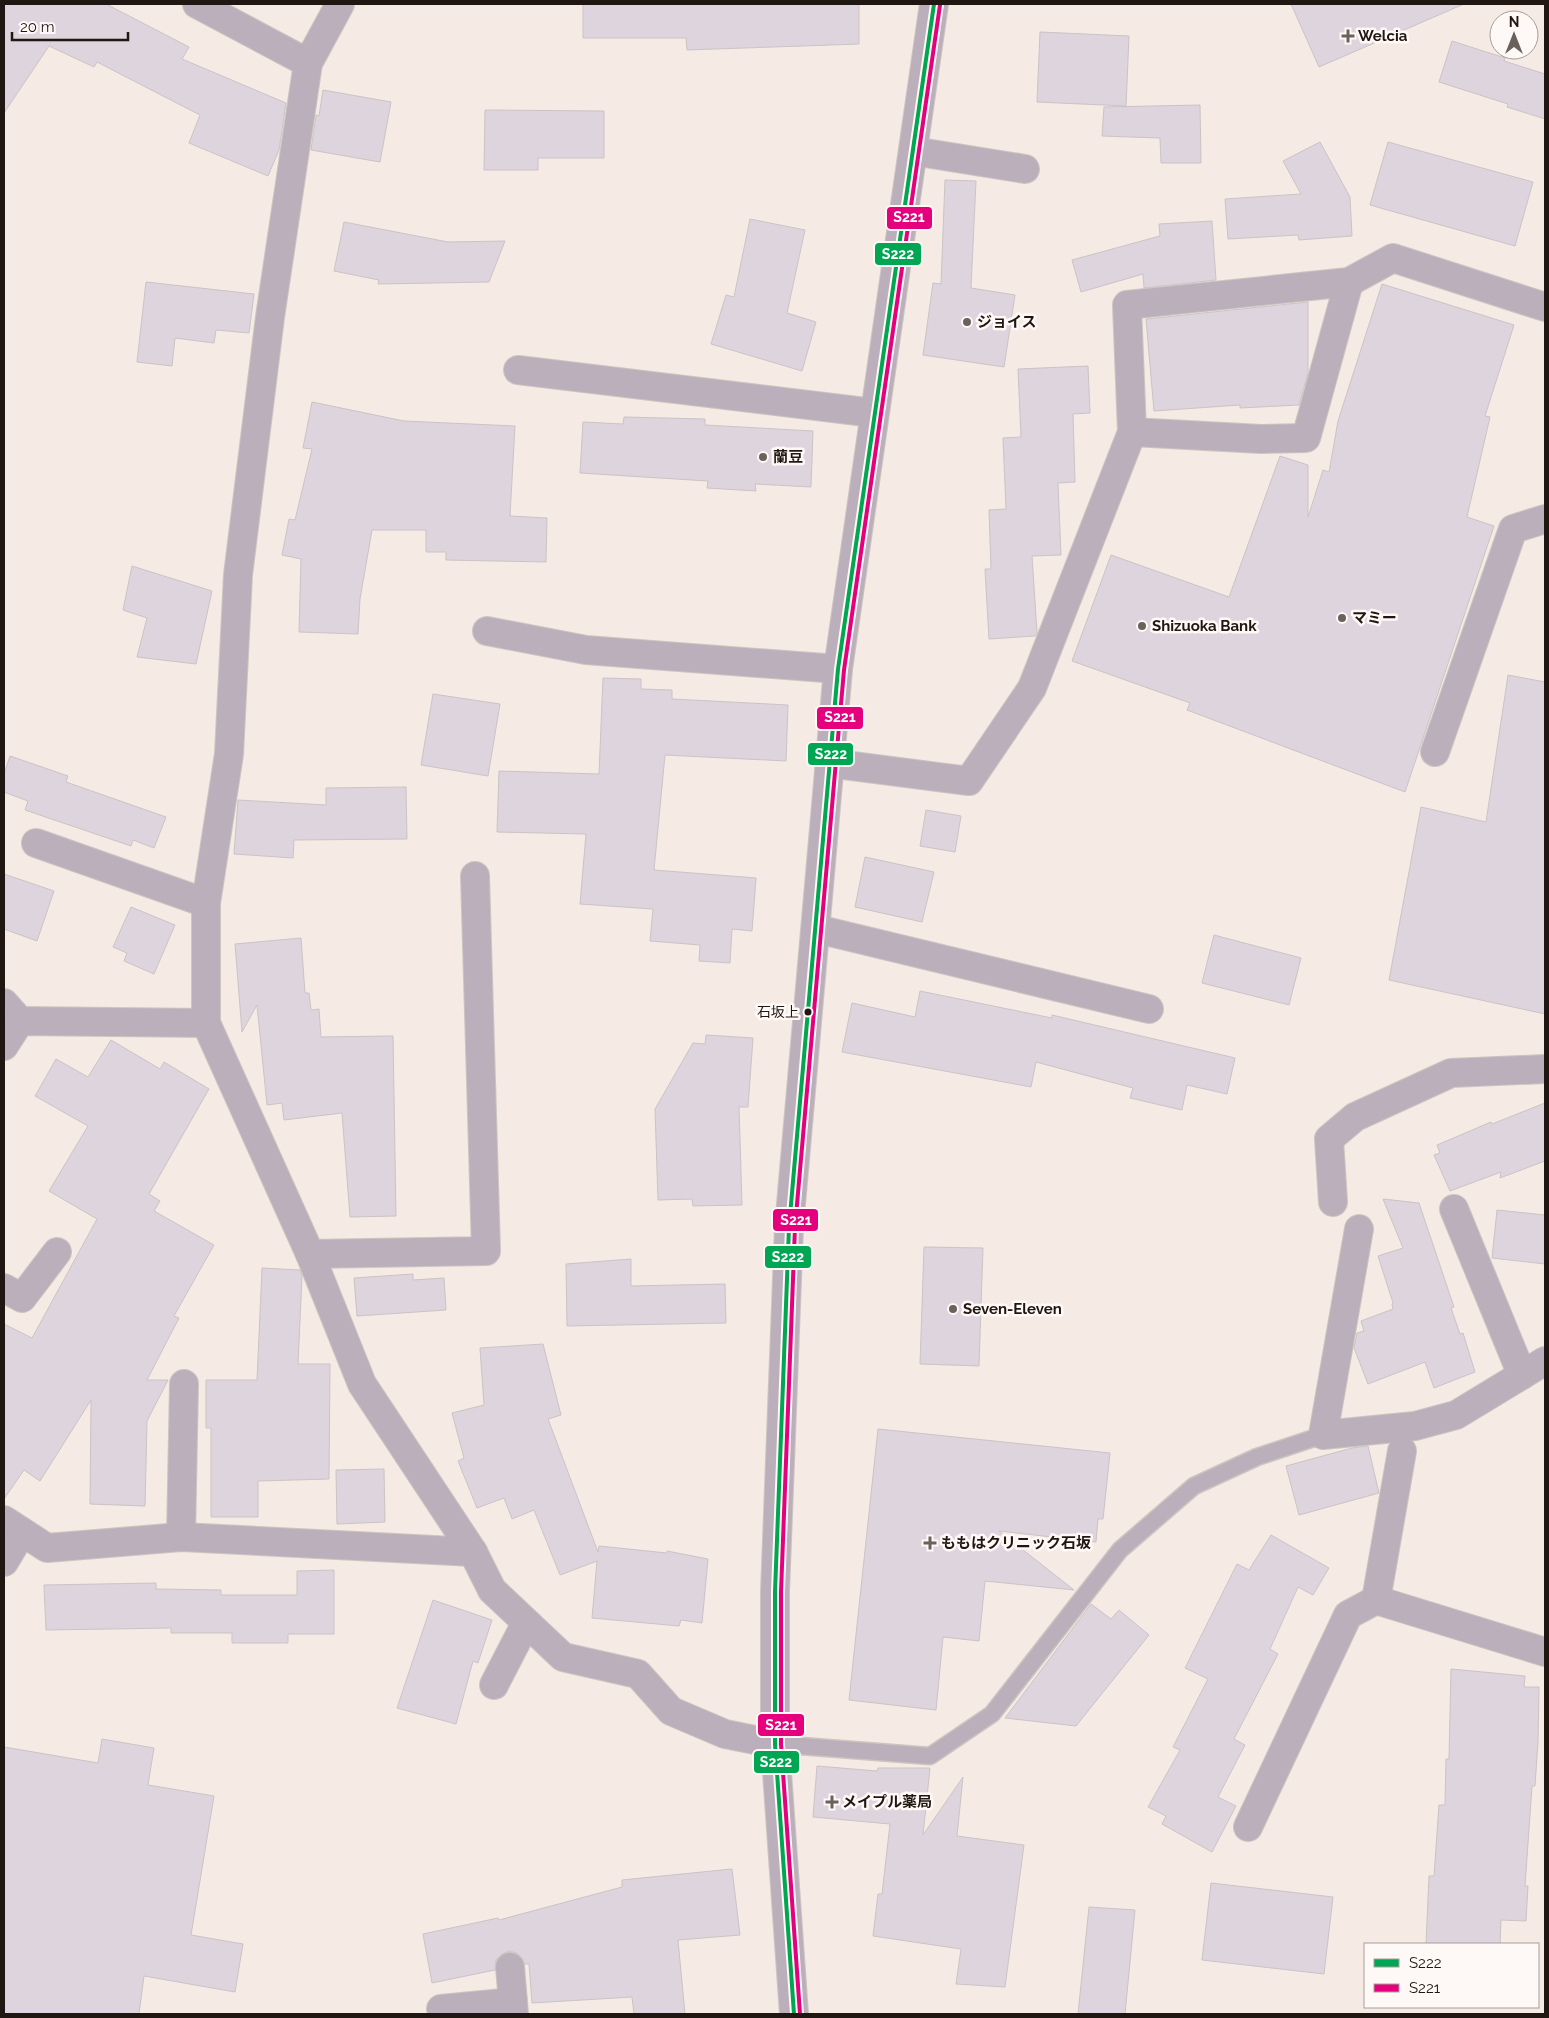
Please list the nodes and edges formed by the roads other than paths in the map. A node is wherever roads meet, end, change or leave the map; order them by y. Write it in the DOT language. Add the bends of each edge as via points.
graph roads {
  1 [pos="197,4"];
  2 [pos="340,4"];
  3 [pos="934,4"];
  4 [pos="308,63"];
  5 [pos="913,151"];
  6 [pos="1025,169"];
  7 [pos="1349,282"];
  8 [pos="1545,307"];
  9 [pos="518,370"];
  10 [pos="874,413"];
  11 [pos="1132,432"];
  12 [pos="1545,518"];
  13 [pos="487,631"];
  14 [pos="838,669"];
  15 [pos="1435,752"];
  16 [pos="829,763"];
  17 [pos="36,843"];
  18 [pos="474,876"];
  19 [pos="206,903"];
  20 [pos="817,928"];
  21 [pos="1149,1009"];
  22 [pos="12,1012"];
  23 [pos="206,1023"];
  24 [pos="4,1046"];
  25 [pos="1545,1069"];
  26 [pos="1333,1202"];
  27 [pos="1454,1209"];
  28 [pos="1359,1229"];
  29 [pos="57,1252"];
  30 [pos="310,1254"];
  31 [pos="4,1288"];
  32 [pos="1545,1361"];
  33 [pos="1522,1375"];
  34 [pos="184,1384"];
  35 [pos="1323,1435"];
  36 [pos="1402,1451"];
  37 [pos="13,1526"];
  38 [pos="181,1537"];
  39 [pos="473,1552"];
  40 [pos="4,1562"];
  41 [pos="1376,1600"];
  42 [pos="526,1622"];
  43 [pos="1545,1652"];
  44 [pos="494,1684"];
  45 [pos="774,1744"];
  46 [pos="1248,1827"];
  47 [pos="510,1967"];
  48 [pos="514,2008"];
  49 [pos="441,2009"];
  50 [pos="794,2014"];
  1 -- 4 [label="street"];
  2 -- 4 [label="street"];
  3 -- 5 [label="street"];
  4 -- 19 [label="street" via="270,317 238,575 229,754"];
  5 -- 6 [label="street"];
  5 -- 10 [label="street"];
  7 -- 8 [label="street" via="1392,258"];
  7 -- 11 [label="street" via="1306,438 1261,439"];
  7 -- 11 [label="street" via="1127,305"];
  9 -- 10 [label="street"];
  10 -- 14 [label="street"];
  11 -- 16 [label="street" via="1032,688 968,781"];
  12 -- 15 [label="street" via="1513,529"];
  13 -- 14 [label="street" via="586,650"];
  14 -- 16 [label="street"];
  16 -- 20 [label="street"];
  17 -- 19 [label="street"];
  18 -- 30 [label="street" via="486,1251"];
  19 -- 23 [label="street"];
  20 -- 21 [label="street"];
  20 -- 45 [label="street" via="789,1228 774,1592"];
  22 -- 23 [label="street"];
  22 -- 24 [label="street"];
  23 -- 30 [label="street"];
  25 -- 26 [label="street" via="1451,1072 1356,1117 1330,1139"];
  27 -- 33 [label="street"];
  28 -- 35 [label="street"];
  29 -- 31 [label="street" via="22,1298"];
  30 -- 39 [label="street" via="362,1384"];
  32 -- 33 [label="street"];
  33 -- 35 [label="street" via="1456,1415 1415,1426"];
  34 -- 38 [label="street"];
  35 -- 45 [label="lane" via="1257,1457 1194,1486 1120,1550 992,1714 930,1756"];
  36 -- 41 [label="street"];
  37 -- 38 [label="street" via="47,1548"];
  37 -- 40 [label="street"];
  38 -- 39 [label="street"];
  39 -- 42 [label="street" via="492,1590"];
  41 -- 43 [label="street"];
  41 -- 46 [label="street" via="1348,1616"];
  42 -- 44 [label="street"];
  42 -- 45 [label="street" via="562,1657 638,1674 671,1711 725,1734"];
  45 -- 50 [label="street"];
  47 -- 48 [label="street"];
  48 -- 49 [label="street"];
}
